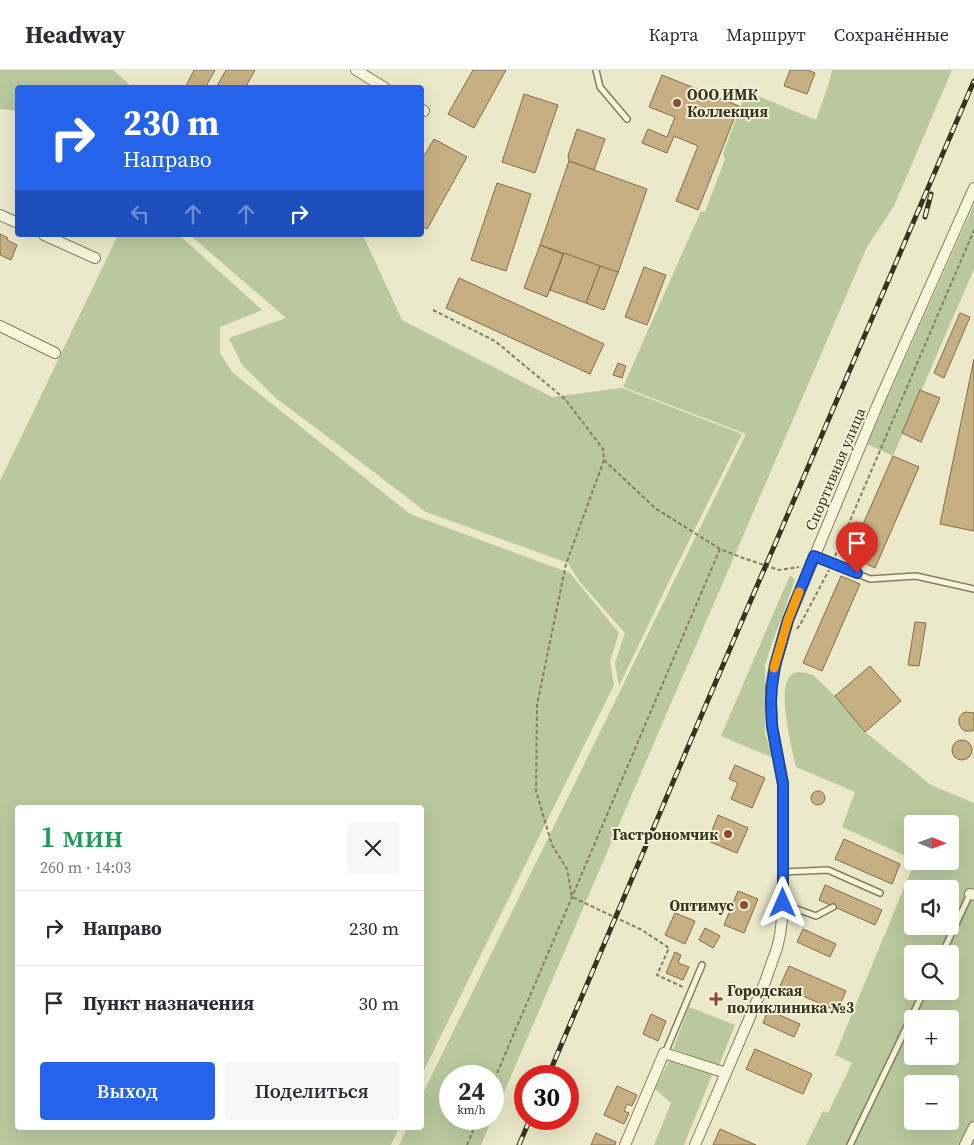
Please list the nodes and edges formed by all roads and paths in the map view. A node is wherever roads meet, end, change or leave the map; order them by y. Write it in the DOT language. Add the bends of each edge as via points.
graph roads {
  1 [pos="356,70"];
  2 [pos="596,70"];
  3 [pos="380,85"];
  4 [pos="627,118"];
  5 [pos="974,188"];
  6 [pos="0,215"];
  7 [pos="15,222"];
  8 [pos="974,230"];
  9 [pos="48,237"];
  10 [pos="95,258"];
  11 [pos="433,310"];
  12 [pos="0,326"];
  13 [pos="54,353"];
  14 [pos="604,460"];
  15 [pos="720,549"];
  16 [pos="814,556"];
  17 [pos="832,563"];
  18 [pos="799,566"];
  19 [pos="974,589"];
  20 [pos="797,630"];
  21 [pos="783,872"];
  22 [pos="880,893"];
  23 [pos="972,895"];
  24 [pos="572,897"];
  25 [pos="783,903"];
  26 [pos="833,907"];
  27 [pos="947,945"];
  28 [pos="702,965"];
  29 [pos="690,991"];
  30 [pos="920,1000"];
  31 [pos="664,1053"];
  32 [pos="501,1065"];
  33 [pos="726,1072"];
  34 [pos="974,1127"];
  35 [pos="473,1130"];
  36 [pos="467,1145"];
  37 [pos="625,1145"];
  38 [pos="695,1145"];
  39 [pos="850,1145"];
  40 [pos="965,1145"];
  1 -- 3 [label="street"];
  2 -- 4 [label="lane" via="600,86"];
  5 -- 16 [label="street, Спортивная улица"];
  6 -- 7 [label="street"];
  8 -- 17 [label="path"];
  9 -- 10 [label="street"];
  11 -- 14 [label="path" via="495,340 565,399 603,449"];
  12 -- 13 [label="street"];
  14 -- 15 [label="path" via="655,508"];
  14 -- 24 [label="path" via="566,564 537,705 536,791 552,844 567,869"];
  15 -- 18 [label="path" via="779,570"];
  15 -- 24 [label="path"];
  16 -- 17 [label="lane"];
  16 -- 21 [label="street, Спортивная улица" via="788,620 772,686 772,726 783,784"];
  17 -- 19 [label="lane" via="870,578 916,576"];
  17 -- 20 [label="path"];
  21 -- 22 [label="lane" via="828,870"];
  21 -- 25 [label="street, Спортивная улица"];
  23 -- 27 [label="lane"];
  24 -- 29 [label="path" via="642,930 668,948 657,975"];
  24 -- 32 [label="path"];
  25 -- 26 [label="lane" via="816,916"];
  25 -- 33 [label="street, Спортивная улица" via="773,962"];
  28 -- 29 [label="lane"];
  29 -- 31 [label="lane"];
  30 -- 39 [label="lane"];
  31 -- 33 [label="street"];
  31 -- 37 [label="street"];
  33 -- 38 [label="street, Спортивная улица"];
  34 -- 40 [label="street"];
  35 -- 36 [label="path"];
}
